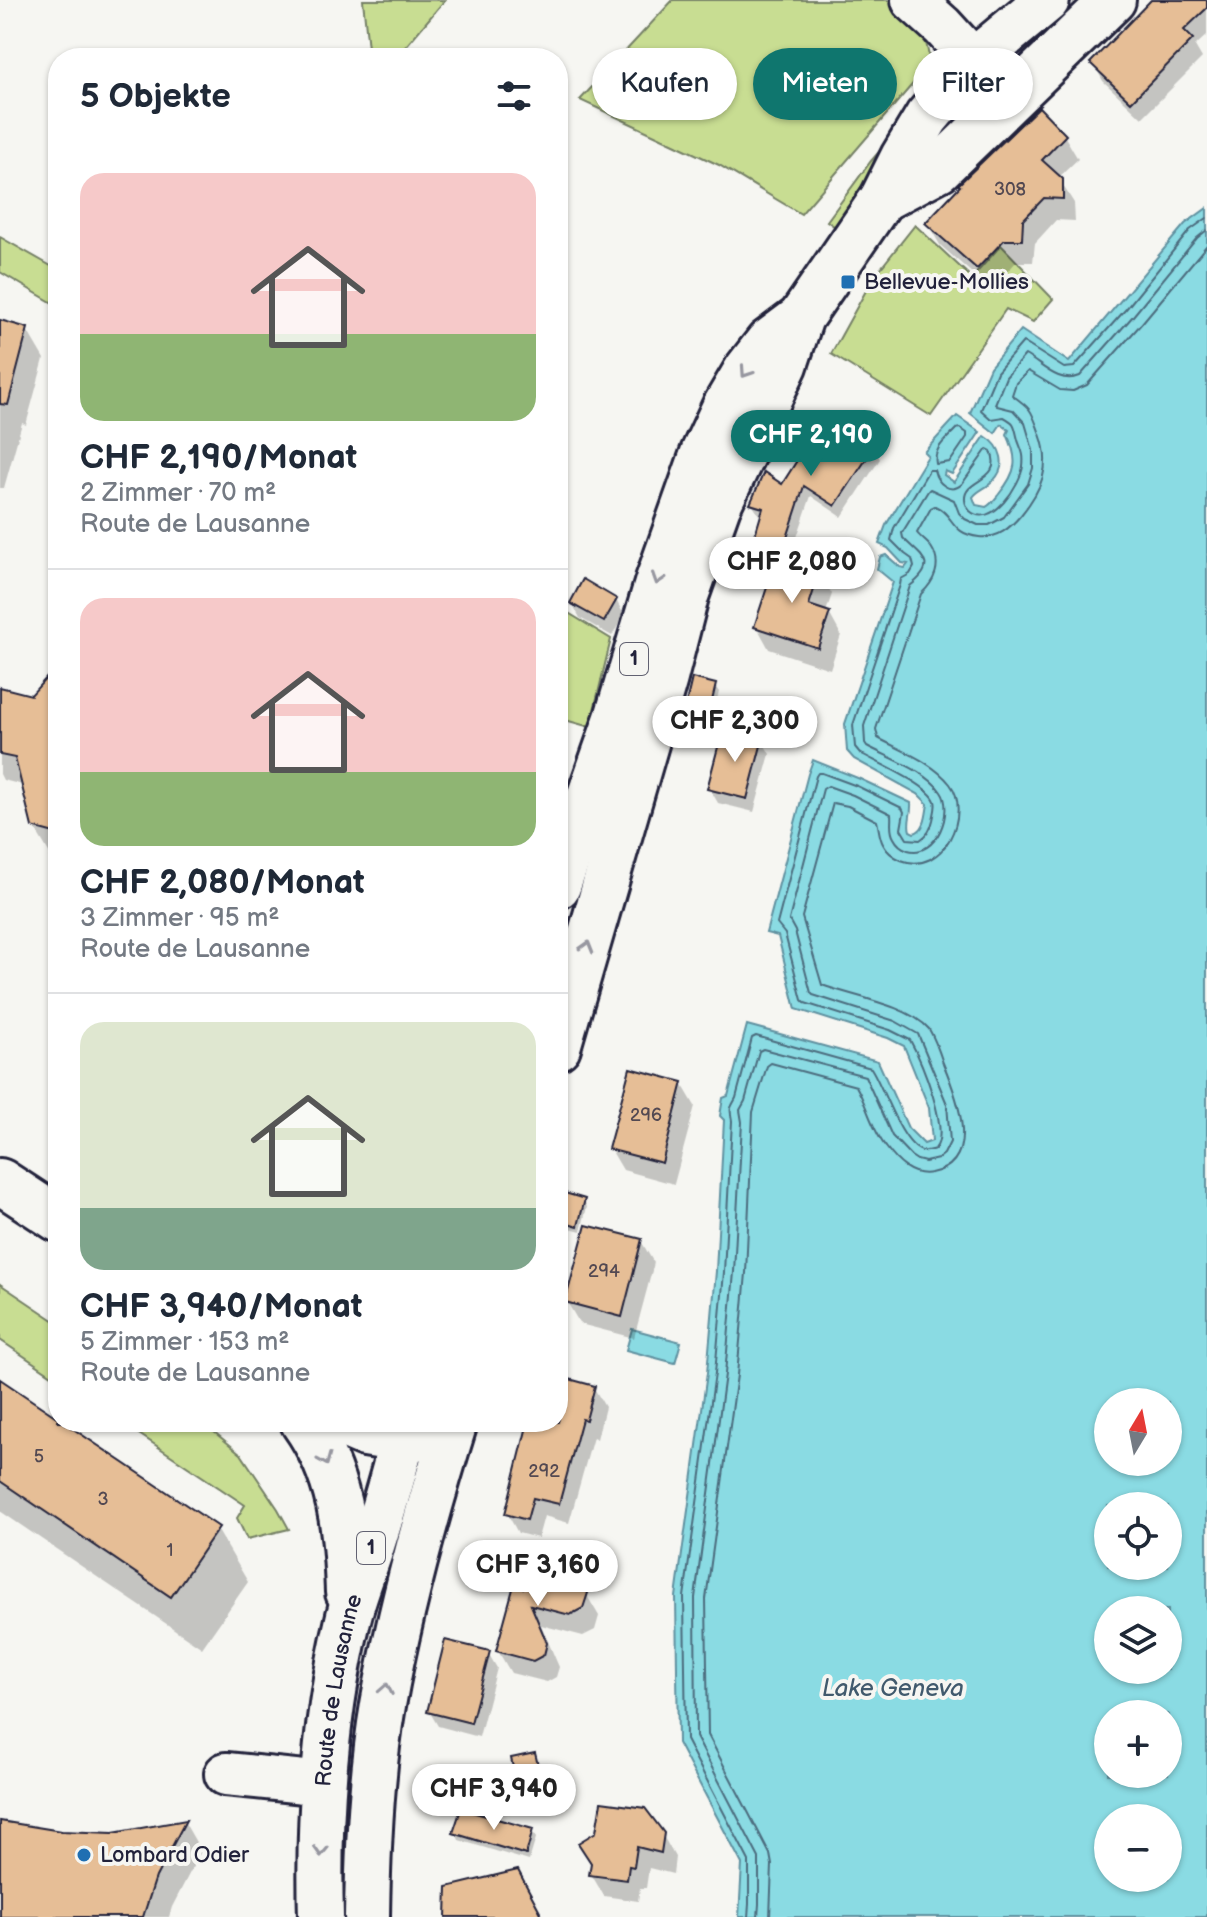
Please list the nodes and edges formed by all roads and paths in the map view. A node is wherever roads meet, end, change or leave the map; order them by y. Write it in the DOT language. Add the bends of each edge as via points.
graph roads {
  1 [pos="913,0"];
  2 [pos="1047,0"];
  3 [pos="1113,0"];
  4 [pos="962,48"];
  5 [pos="990,48"];
  6 [pos="1033,79"];
  7 [pos="925,120"];
  8 [pos="991,120"];
  9 [pos="882,199"];
  10 [pos="801,317"];
  11 [pos="568,858"];
  12 [pos="568,1013"];
  13 [pos="0,1181"];
  14 [pos="48,1212"];
  15 [pos="310,1432"];
  16 [pos="360,1432"];
  17 [pos="387,1432"];
  18 [pos="429,1432"];
  19 [pos="430,1432"];
  20 [pos="348,1619"];
  21 [pos="226,1774"];
  22 [pos="324,1784"];
  23 [pos="374,1788"];
  24 [pos="321,1917"];
  25 [pos="367,1917"];
  1 -- 4 [label="street"];
  2 -- 5 [label="main road, 1"];
  3 -- 6 [label="main road, 1"];
  7 -- 9 [label="main road, 1"];
  8 -- 9 [label="main road, 1" via="939,169"];
  9 -- 10 [label="main road, 1"];
  10 -- 11 [label="main road, 1, one-way" via="768,342 747,369 703,453"];
  12 -- 10 [label="main road, 1, one-way" via="686,596 718,506 785,365"];
  13 -- 14 [label="main road"];
  15 -- 20 [label="main road, one-way" via="333,1478 343,1524"];
  16 -- 17 [label="main road"];
  18 -- 20 [label="main road, Route de Lausanne / 1" via="375,1538"];
  23 -- 19 [label="main road, Route de Lausanne / 1, one-way" via="383,1707 414,1564"];
  20 -- 22 [label="main road, Route de Lausanne / 1"];
  21 -- 22 [label="street"];
  22 -- 23 [label="main road"];
  22 -- 24 [label="main road, Route de Lausanne / 1, one-way"];
  23 -- 25 [label="main road, Route de Lausanne / 1"];
}
